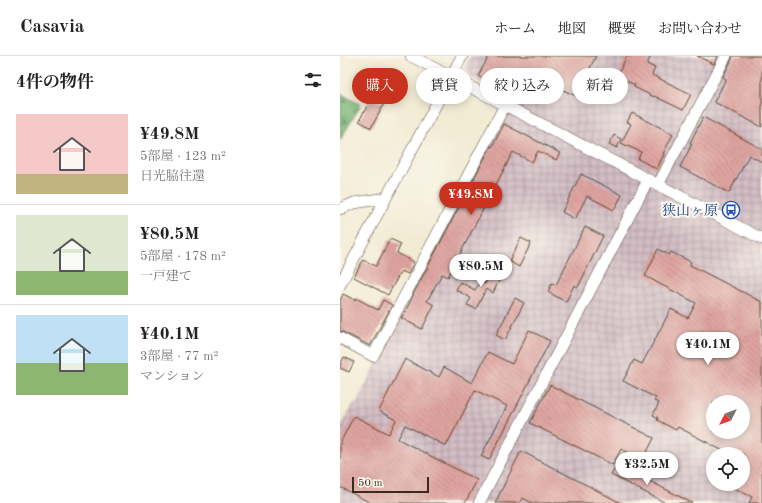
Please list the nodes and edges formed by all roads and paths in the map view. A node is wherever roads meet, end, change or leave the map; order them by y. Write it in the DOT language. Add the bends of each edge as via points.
graph roads {
  1 [pos="411,56"];
  2 [pos="462,56"];
  3 [pos="726,56"];
  4 [pos="434,68"];
  5 [pos="456,68"];
  6 [pos="472,88"];
  7 [pos="436,104"];
  8 [pos="505,105"];
  9 [pos="648,180"];
  10 [pos="658,185"];
  11 [pos="386,198"];
  12 [pos="340,209"];
  13 [pos="762,239"];
  14 [pos="340,285"];
  15 [pos="340,338"];
  16 [pos="479,503"];
  1 -- 4 [label="street"];
  2 -- 5 [label="street"];
  3 -- 10 [label="street"];
  6 -- 8 [label="street"];
  7 -- 11 [label="street"];
  8 -- 9 [label="street"];
  8 -- 15 [label="street" via="372,356"];
  9 -- 10 [label="street"];
  9 -- 16 [label="street"];
  10 -- 13 [label="street"];
  11 -- 12 [label="street" via="354,203"];
  11 -- 14 [label="street"];
}
